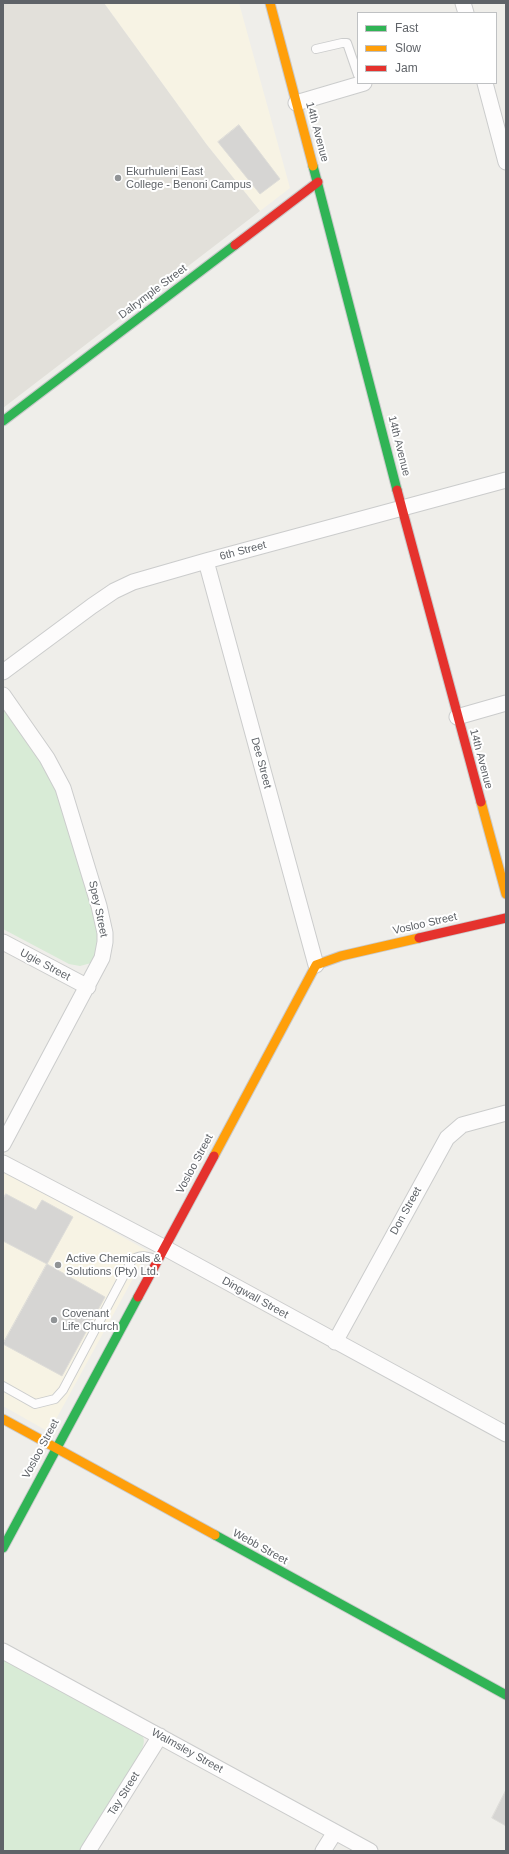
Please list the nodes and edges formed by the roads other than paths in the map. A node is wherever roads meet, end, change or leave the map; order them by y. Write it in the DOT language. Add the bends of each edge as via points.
graph roads {
  1 [pos="270,3"];
  2 [pos="316,49"];
  3 [pos="357,70"];
  4 [pos="357,82"];
  5 [pos="485,84"];
  6 [pos="296,103"];
  7 [pos="506,162"];
  8 [pos="318,182"];
  9 [pos="4,419"];
  10 [pos="506,480"];
  11 [pos="402,508"];
  12 [pos="206,561"];
  13 [pos="3,672"];
  14 [pos="3,695"];
  15 [pos="506,703"];
  16 [pos="457,717"];
  17 [pos="506,894"];
  18 [pos="506,918"];
  19 [pos="3,942"];
  20 [pos="316,965"];
  21 [pos="88,988"];
  22 [pos="506,1113"];
  23 [pos="3,1144"];
  24 [pos="3,1163"];
  25 [pos="165,1248"];
  26 [pos="157,1261"];
  27 [pos="335,1342"];
  28 [pos="3,1386"];
  29 [pos="3,1419"];
  30 [pos="506,1434"];
  31 [pos="56,1449"];
  32 [pos="3,1548"];
  33 [pos="3,1651"];
  34 [pos="506,1695"];
  35 [pos="160,1736"];
  36 [pos="335,1832"];
  37 [pos="88,1851"];
  38 [pos="323,1851"];
  39 [pos="370,1851"];
  1 -- 6 [label="street, 14th Avenue"];
  2 -- 3 [label="lane" via="347,43"];
  4 -- 6 [label="street"];
  5 -- 7 [label="street"];
  6 -- 8 [label="street, 14th Avenue"];
  8 -- 9 [label="street, Dalrymple Street"];
  8 -- 11 [label="street, 14th Avenue"];
  10 -- 11 [label="street, 6th Street"];
  11 -- 12 [label="street, 6th Street"];
  11 -- 16 [label="street, 14th Avenue"];
  12 -- 13 [label="street, 6th Street" via="114,590"];
  12 -- 20 [label="street, Dee Street"];
  14 -- 21 [label="street, Spey Street" via="47,758 63,788 88,866 103,923 105,942 102,958"];
  15 -- 16 [label="street"];
  16 -- 17 [label="street, 14th Avenue"];
  18 -- 20 [label="street, Vosloo Street" via="341,956"];
  19 -- 21 [label="street, Ugie Street"];
  20 -- 25 [label="street, Vosloo Street"];
  21 -- 23 [label="street, Spey Street"];
  22 -- 27 [label="street, Don Street" via="462,1125 447,1138"];
  24 -- 25 [label="street, Dingwall Street"];
  25 -- 26 [label="street, Vosloo Street"];
  25 -- 27 [label="street, Dingwall Street"];
  26 -- 28 [label="lane" via="141,1256 132,1260 63,1390 55,1399 35,1404"];
  26 -- 31 [label="street, Vosloo Street"];
  27 -- 30 [label="street, Dingwall Street"];
  29 -- 31 [label="street, Webb Street"];
  31 -- 32 [label="street, Vosloo Street"];
  31 -- 34 [label="street, Webb Street"];
  33 -- 35 [label="street, Walmsley Street"];
  35 -- 36 [label="street, Walmsley Street"];
  35 -- 37 [label="street, Tay Street"];
  36 -- 38 [label="street"];
  36 -- 39 [label="street, Walmsley Street"];
}
